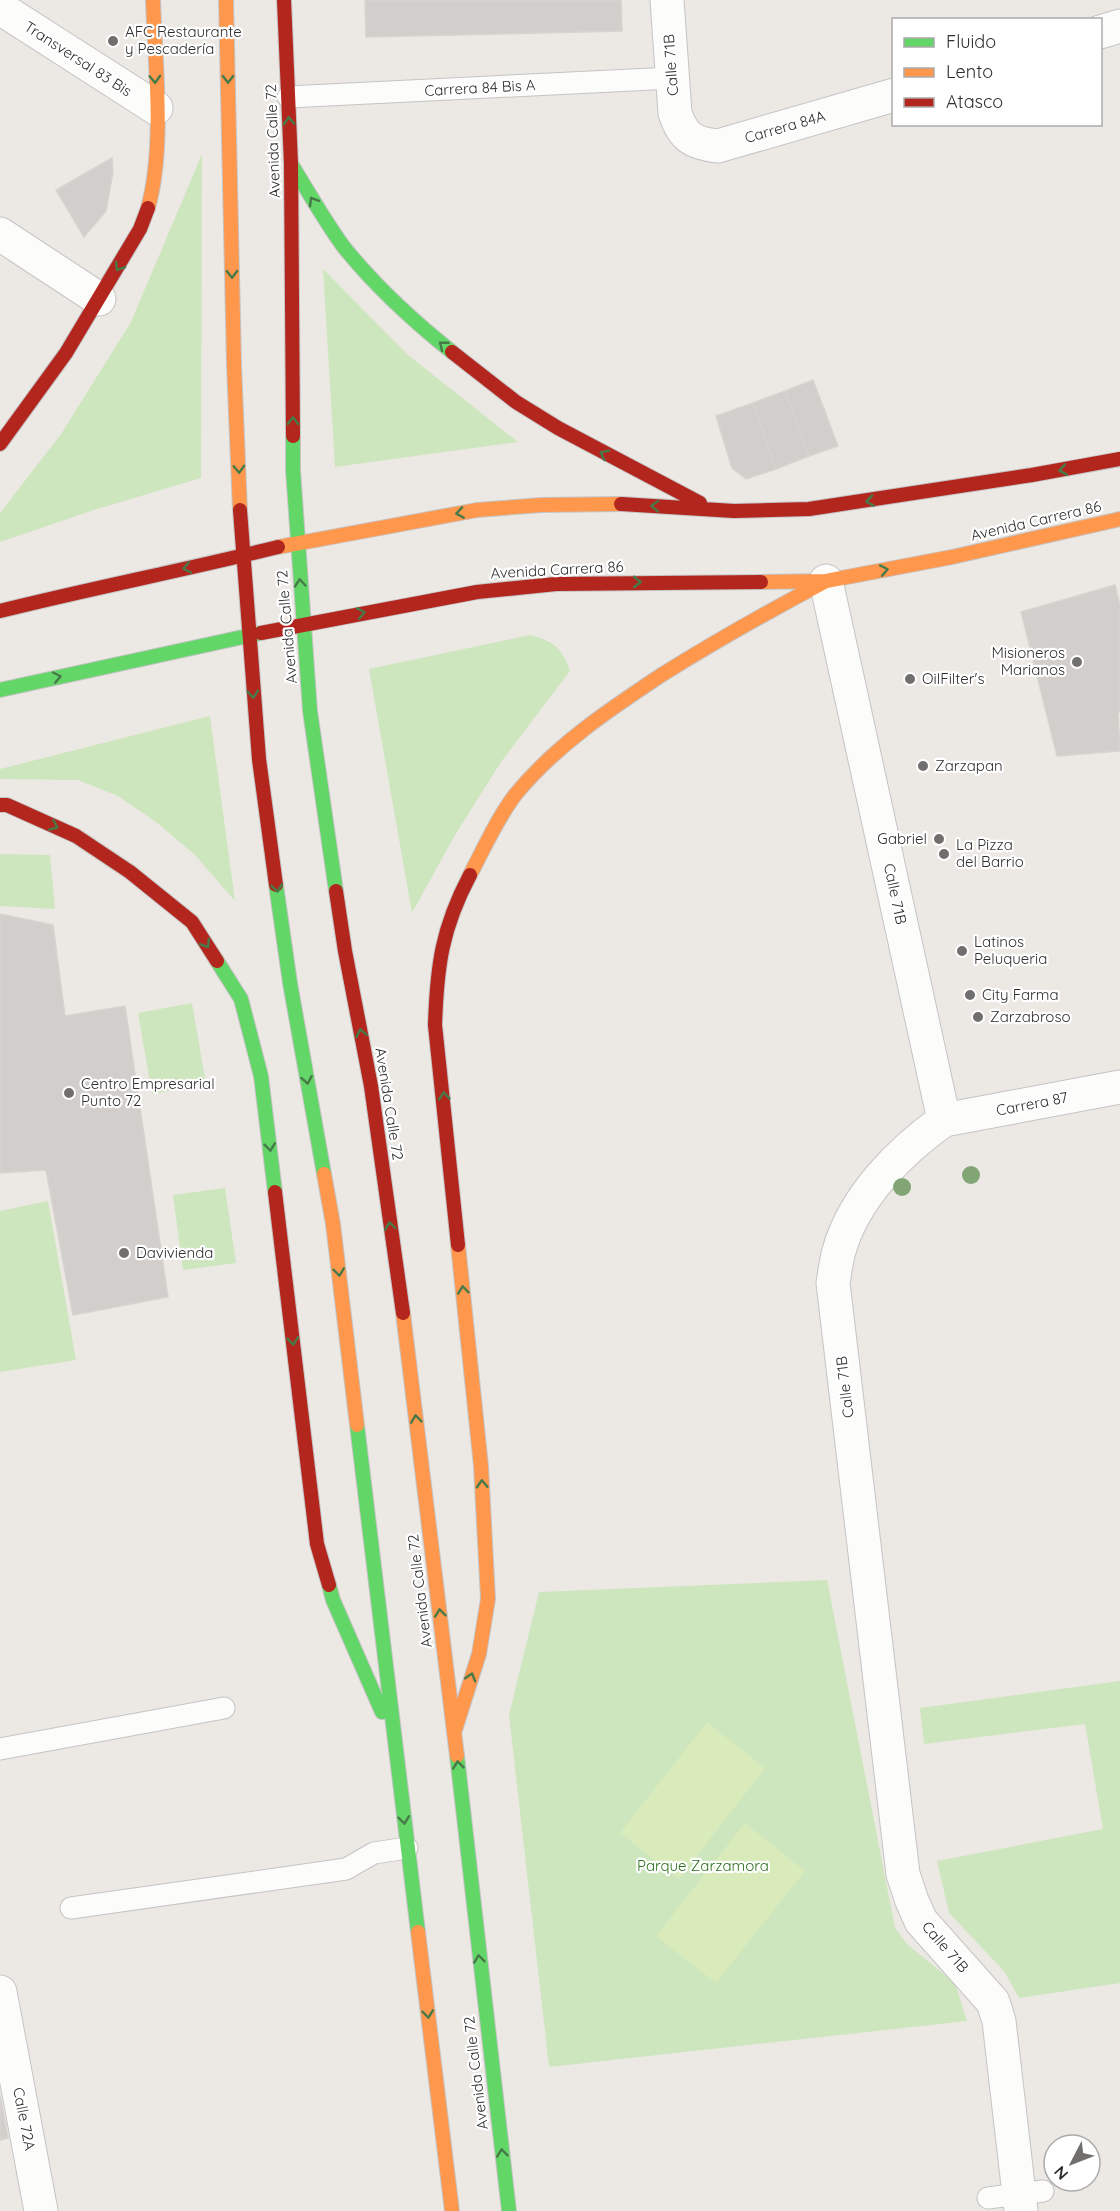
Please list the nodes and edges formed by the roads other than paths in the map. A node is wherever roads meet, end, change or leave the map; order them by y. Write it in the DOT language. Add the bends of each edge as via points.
graph roads {
  1 [pos="153,0"];
  2 [pos="226,0"];
  3 [pos="284,0"];
  4 [pos="667,0"];
  5 [pos="0,8"];
  6 [pos="1120,26"];
  7 [pos="1102,32"];
  8 [pos="672,78"];
  9 [pos="892,96"];
  10 [pos="288,97"];
  11 [pos="156,108"];
  12 [pos="681,129"];
  13 [pos="291,164"];
  14 [pos="0,234"];
  15 [pos="99,299"];
  16 [pos="0,444"];
  17 [pos="1120,459"];
  18 [pos="712,509"];
  19 [pos="1120,519"];
  20 [pos="297,542"];
  21 [pos="243,554"];
  22 [pos="826,581"];
  23 [pos="0,611"];
  24 [pos="303,624"];
  25 [pos="248,636"];
  26 [pos="0,690"];
  27 [pos="0,805"];
  28 [pos="1120,1087"];
  29 [pos="944,1120"];
  30 [pos="224,1708"];
  31 [pos="454,1733"];
  32 [pos="395,1741"];
  33 [pos="0,1749"];
  34 [pos="408,1848"];
  35 [pos="71,1908"];
  36 [pos="0,1992"];
  37 [pos="1018,2198"];
  38 [pos="41,2211"];
  39 [pos="452,2211"];
  40 [pos="508,2211"];
  1 -- 11 [label="main road, one-way"];
  2 -- 21 [label="main road, one-way" via="234,365"];
  3 -- 10 [label="main road, Avenida Calle 72"];
  4 -- 8 [label="street, Calle 71B"];
  5 -- 11 [label="street, Transversal 83 Bis"];
  6 -- 7 [label="street"];
  8 -- 10 [label="lane, Carrera 84 Bis A"];
  8 -- 12 [label="street, Calle 71B"];
  9 -- 12 [label="street, Carrera 84A" via="718,146 698,144"];
  13 -- 10 [label="main road, Avenida Calle 72, one-way"];
  11 -- 15 [label="main road, one-way" via="154,182 148,207 141,229"];
  18 -- 13 [label="main road, one-way" via="516,402 428,333 379,288 342,244"];
  20 -- 13 [label="main road, Avenida Calle 72, one-way"];
  14 -- 15 [label="street"];
  15 -- 16 [label="main road" via="66,353"];
  17 -- 18 [label="main road, one-way" via="809,509"];
  18 -- 20 [label="main road, one-way" via="626,504 477,510"];
  22 -- 19 [label="main road, Avenida Carrera 86, one-way"];
  20 -- 21 [label="main road"];
  24 -- 20 [label="main road, Avenida Calle 72, one-way"];
  21 -- 23 [label="main road, one-way"];
  21 -- 25 [label="main road"];
  24 -- 22 [label="main road, Avenida Carrera 86, one-way" via="477,592 556,584"];
  22 -- 29 [label="street, Calle 71B"];
  31 -- 22 [label="main road, one-way" via="479,1654 488,1599 481,1466 435,1025 442,941 464,885 514,798 576,734 705,647"];
  24 -- 25 [label="main road, Avenida Carrera 86"];
  31 -- 24 [label="main road, Avenida Calle 72, one-way" via="404,1318 317,767"];
  26 -- 25 [label="main road, Avenida Carrera 86, one-way"];
  25 -- 32 [label="main road, one-way" via="259,759 290,983 333,1224"];
  27 -- 32 [label="main road, one-way" via="76,836 130,872 192,922 241,999 261,1076 317,1544 333,1600"];
  28 -- 29 [label="street, Carrera 87"];
  29 -- 37 [label="street, Calle 71B" via="897,1159 855,1214 839,1250 833,1283 903,1874 921,1921 993,2002 999,2021"];
  30 -- 33 [label="lane"];
  40 -- 31 [label="main road, Avenida Calle 72, one-way"];
  32 -- 34 [label="main road, one-way"];
  34 -- 35 [label="lane" via="374,1853 346,1869"];
  34 -- 39 [label="main road, one-way"];
  36 -- 38 [label="street, Calle 72A"];
}
